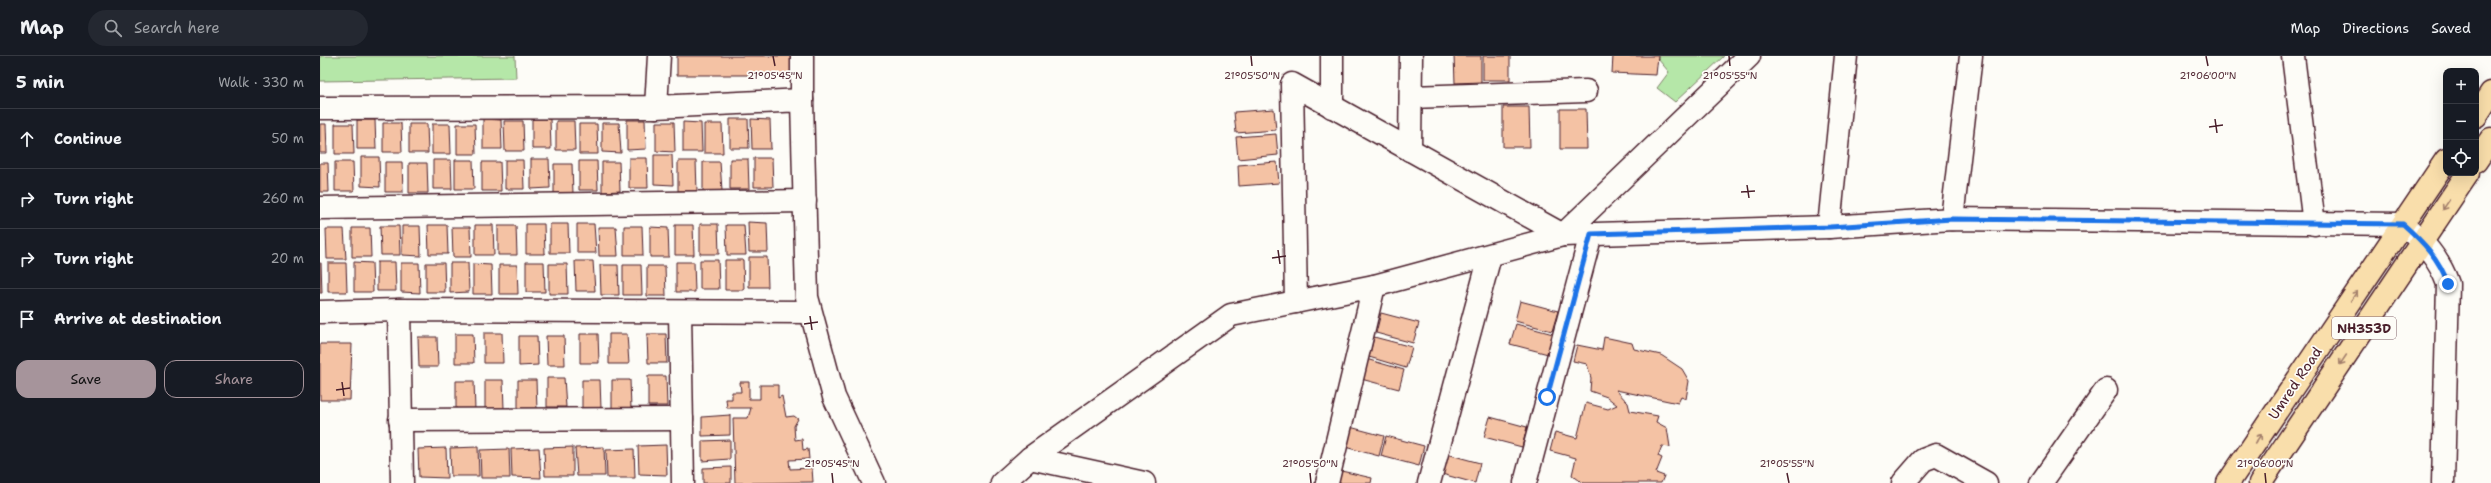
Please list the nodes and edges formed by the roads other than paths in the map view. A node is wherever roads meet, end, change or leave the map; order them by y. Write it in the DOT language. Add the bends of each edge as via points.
graph roads {
  1 [pos="659,56"];
  2 [pos="802,56"];
  3 [pos="1332,56"];
  4 [pos="1411,56"];
  5 [pos="1749,56"];
  6 [pos="1846,56"];
  7 [pos="1971,56"];
  8 [pos="2293,56"];
  9 [pos="1586,91"];
  10 [pos="2491,93"];
  11 [pos="1411,98"];
  12 [pos="802,100"];
  13 [pos="656,107"];
  14 [pos="1332,107"];
  15 [pos="320,108"];
  16 [pos="2479,111"];
  17 [pos="2491,139"];
  18 [pos="1410,150"];
  19 [pos="2479,157"];
  20 [pos="2443,164"];
  21 [pos="2466,176"];
  22 [pos="805,201"];
  23 [pos="320,208"];
  24 [pos="1952,219"];
  25 [pos="2314,224"];
  26 [pos="2403,224"];
  27 [pos="1830,227"];
  28 [pos="1591,234"];
  29 [pos="1563,235"];
  30 [pos="2422,241"];
  31 [pos="1490,256"];
  32 [pos="1374,286"];
  33 [pos="1296,302"];
  34 [pos="399,310"];
  35 [pos="320,312"];
  36 [pos="680,312"];
  37 [pos="810,312"];
  38 [pos="2106,390"];
  39 [pos="682,419"];
  40 [pos="400,420"];
  41 [pos="1030,458"];
  42 [pos="402,483"];
  43 [pos="683,483"];
  44 [pos="874,483"];
  45 [pos="1002,483"];
  46 [pos="1144,483"];
  47 [pos="1327,483"];
  48 [pos="1429,483"];
  49 [pos="1526,483"];
  50 [pos="1903,483"];
  51 [pos="1986,483"];
  52 [pos="2041,483"];
  53 [pos="2228,483"];
  54 [pos="2260,483"];
  55 [pos="2443,483"];
  1 -- 13 [label="street"];
  2 -- 12 [label="street"];
  3 -- 14 [label="street"];
  4 -- 11 [label="street"];
  5 -- 29 [label="street"];
  6 -- 27 [label="street"];
  7 -- 24 [label="street"];
  8 -- 25 [label="street"];
  9 -- 11 [label="street"];
  10 -- 16 [label="highway"];
  11 -- 18 [label="street"];
  12 -- 13 [label="street"];
  12 -- 22 [label="street"];
  13 -- 15 [label="street"];
  14 -- 18 [label="street"];
  14 -- 33 [label="street" via="1292,84"];
  17 -- 19 [label="highway"];
  18 -- 29 [label="street"];
  20 -- 26 [label="highway, NH353D"];
  21 -- 30 [label="highway, NH353D, one-way"];
  22 -- 23 [label="street"];
  22 -- 37 [label="street" via="807,297"];
  24 -- 25 [label="street"];
  24 -- 27 [label="street"];
  25 -- 26 [label="street"];
  26 -- 30 [label="street"];
  53 -- 26 [label="highway, Umred Road / NH353D, one-way"];
  27 -- 28 [label="street"];
  28 -- 29 [label="street"];
  28 -- 49 [label="street"];
  29 -- 31 [label="street"];
  30 -- 54 [label="highway, NH353D, one-way"];
  30 -- 55 [label="street" via="2441,264 2448,284"];
  31 -- 32 [label="street"];
  31 -- 48 [label="street"];
  32 -- 33 [label="street"];
  32 -- 47 [label="street"];
  33 -- 41 [label="street" via="1231,315"];
  34 -- 35 [label="street"];
  34 -- 36 [label="street"];
  34 -- 40 [label="street"];
  36 -- 37 [label="street"];
  36 -- 39 [label="street"];
  37 -- 44 [label="street" via="834,397"];
  38 -- 52 [label="street"];
  39 -- 40 [label="street"];
  39 -- 43 [label="street"];
  40 -- 42 [label="street"];
  41 -- 45 [label="street"];
  41 -- 46 [label="street"];
  50 -- 51 [label="street" via="1923,460 1936,455"];
}
